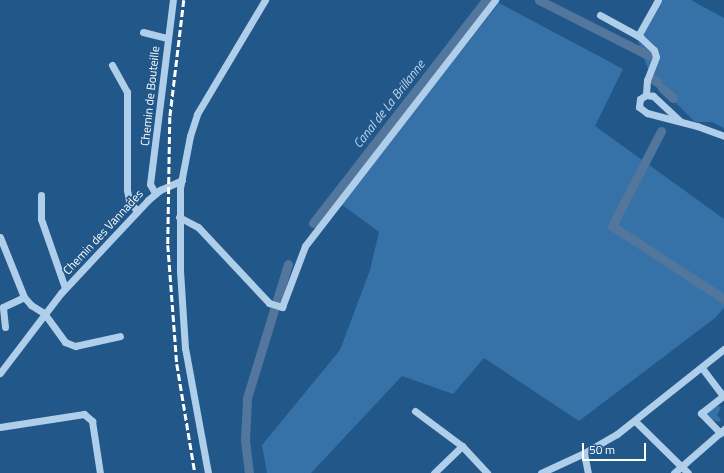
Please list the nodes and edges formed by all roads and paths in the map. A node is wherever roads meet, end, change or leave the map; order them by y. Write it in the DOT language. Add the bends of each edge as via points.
graph roads {
  1 [pos="173,0"];
  2 [pos="265,0"];
  3 [pos="495,0"];
  4 [pos="658,0"];
  5 [pos="600,15"];
  6 [pos="143,32"];
  7 [pos="638,36"];
  8 [pos="167,38"];
  9 [pos="112,65"];
  10 [pos="646,95"];
  11 [pos="680,120"];
  12 [pos="724,136"];
  13 [pos="182,180"];
  14 [pos="155,193"];
  15 [pos="40,195"];
  16 [pos="138,211"];
  17 [pos="179,217"];
  18 [pos="0,237"];
  19 [pos="65,288"];
  20 [pos="24,296"];
  21 [pos="44,313"];
  22 [pos="5,326"];
  23 [pos="120,336"];
  24 [pos="724,350"];
  25 [pos="702,368"];
  26 [pos="0,373"];
  27 [pos="415,411"];
  28 [pos="635,421"];
  29 [pos="0,426"];
  30 [pos="722,431"];
  31 [pos="462,446"];
  32 [pos="584,453"];
  33 [pos="681,467"];
  34 [pos="100,473"];
  35 [pos="208,473"];
  36 [pos="434,473"];
  37 [pos="487,473"];
  38 [pos="541,473"];
  39 [pos="588,473"];
  40 [pos="674,473"];
  41 [pos="688,473"];
  1 -- 8 [label="street, Chemin de Bouteille"];
  2 -- 13 [label="street" via="198,114 190,136"];
  3 -- 17 [label="street" via="308,242 298,260 283,306 274,306 198,228"];
  4 -- 7 [label="street"];
  5 -- 7 [label="street"];
  6 -- 8 [label="street"];
  7 -- 10 [label="street" via="650,45 656,55 647,80"];
  8 -- 14 [label="street, Chemin de Bouteille" via="150,184"];
  9 -- 16 [label="street" via="127,92 127,190 129,200"];
  10 -- 11 [label="street" via="655,98"];
  10 -- 11 [label="street" via="639,104 643,111"];
  11 -- 12 [label="street"];
  13 -- 14 [label="street, Chemin des Vannades"];
  13 -- 17 [label="street"];
  14 -- 16 [label="street, Chemin des Vannades"];
  15 -- 19 [label="street" via="41,219"];
  16 -- 19 [label="street, Chemin des Vannades"];
  17 -- 35 [label="street" via="185,348"];
  18 -- 20 [label="street"];
  19 -- 21 [label="street, Chemin des Vannades"];
  20 -- 21 [label="street" via="30,305"];
  20 -- 22 [label="street" via="2,309"];
  21 -- 23 [label="street" via="62,338 72,346"];
  21 -- 26 [label="street, Chemin des Vannades"];
  24 -- 25 [label="street"];
  25 -- 28 [label="street"];
  25 -- 30 [label="street" via="723,396 701,413"];
  27 -- 31 [label="street"];
  28 -- 32 [label="street"];
  28 -- 33 [label="street"];
  29 -- 34 [label="street" via="84,414 92,421"];
  30 -- 33 [label="street"];
  31 -- 36 [label="street"];
  31 -- 37 [label="street"];
  32 -- 38 [label="street"];
  32 -- 39 [label="street"];
  33 -- 40 [label="street"];
  33 -- 41 [label="street"];
}
